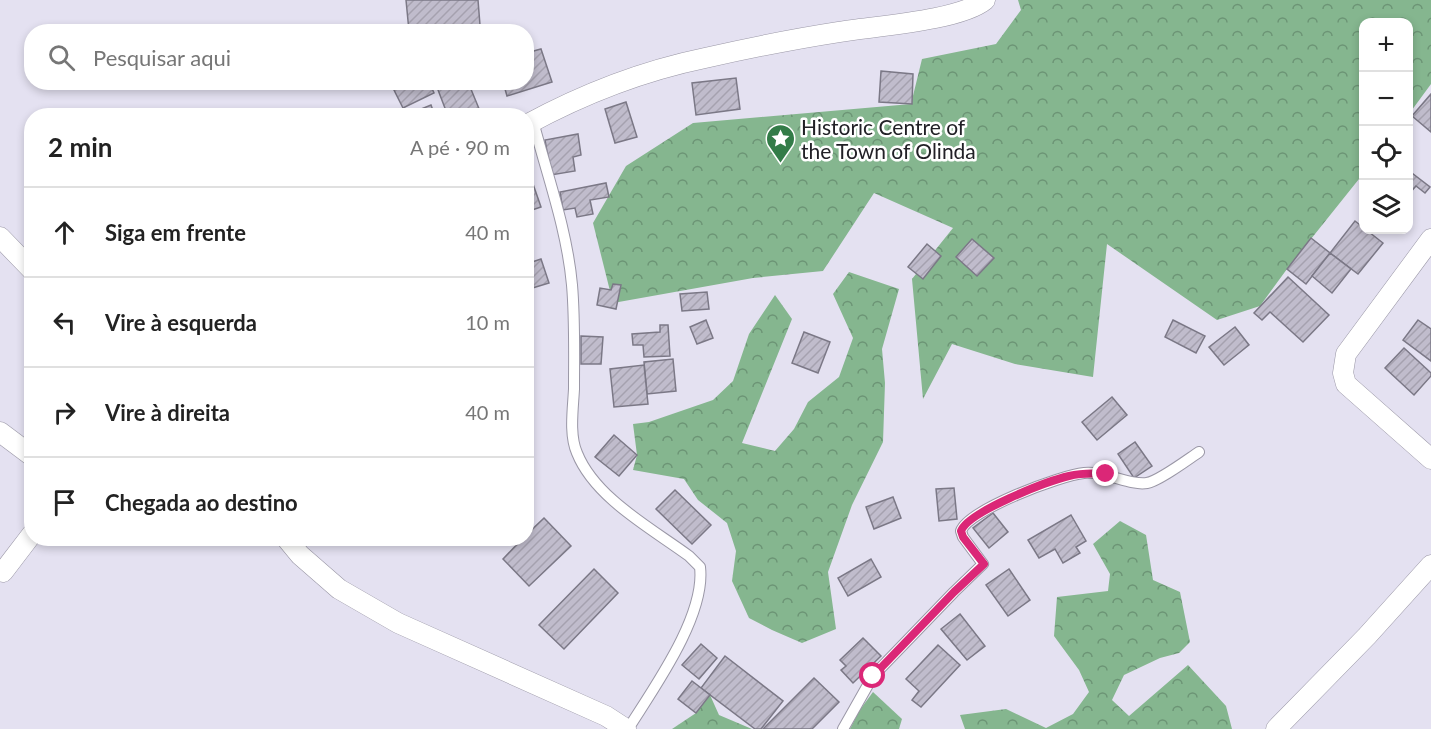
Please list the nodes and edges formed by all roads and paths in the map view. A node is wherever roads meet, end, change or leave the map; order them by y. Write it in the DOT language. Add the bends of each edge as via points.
graph roads {
  1 [pos="985,0"];
  2 [pos="534,121"];
  3 [pos="534,136"];
  4 [pos="0,237"];
  5 [pos="1431,238"];
  6 [pos="24,262"];
  7 [pos="0,432"];
  8 [pos="24,450"];
  9 [pos="1199,452"];
  10 [pos="1431,459"];
  11 [pos="24,544"];
  12 [pos="292,546"];
  13 [pos="1431,565"];
  14 [pos="3,572"];
  15 [pos="627,729"];
  16 [pos="843,729"];
  17 [pos="1276,729"];
  1 -- 2 [label="street" via="944,16 837,32 648,71"];
  3 -- 15 [label="lane" via="563,229 572,283 576,452 608,497 700,567 699,589 674,656"];
  4 -- 6 [label="street"];
  5 -- 10 [label="street" via="1346,354 1343,373 1346,384"];
  7 -- 8 [label="street"];
  9 -- 16 [label="lane" via="1148,483 1106,474 1067,476 1004,501 965,524 963,537 984,564 873,676"];
  11 -- 14 [label="street"];
  12 -- 15 [label="street" via="339,589 398,622"];
  13 -- 17 [label="street"];
}
